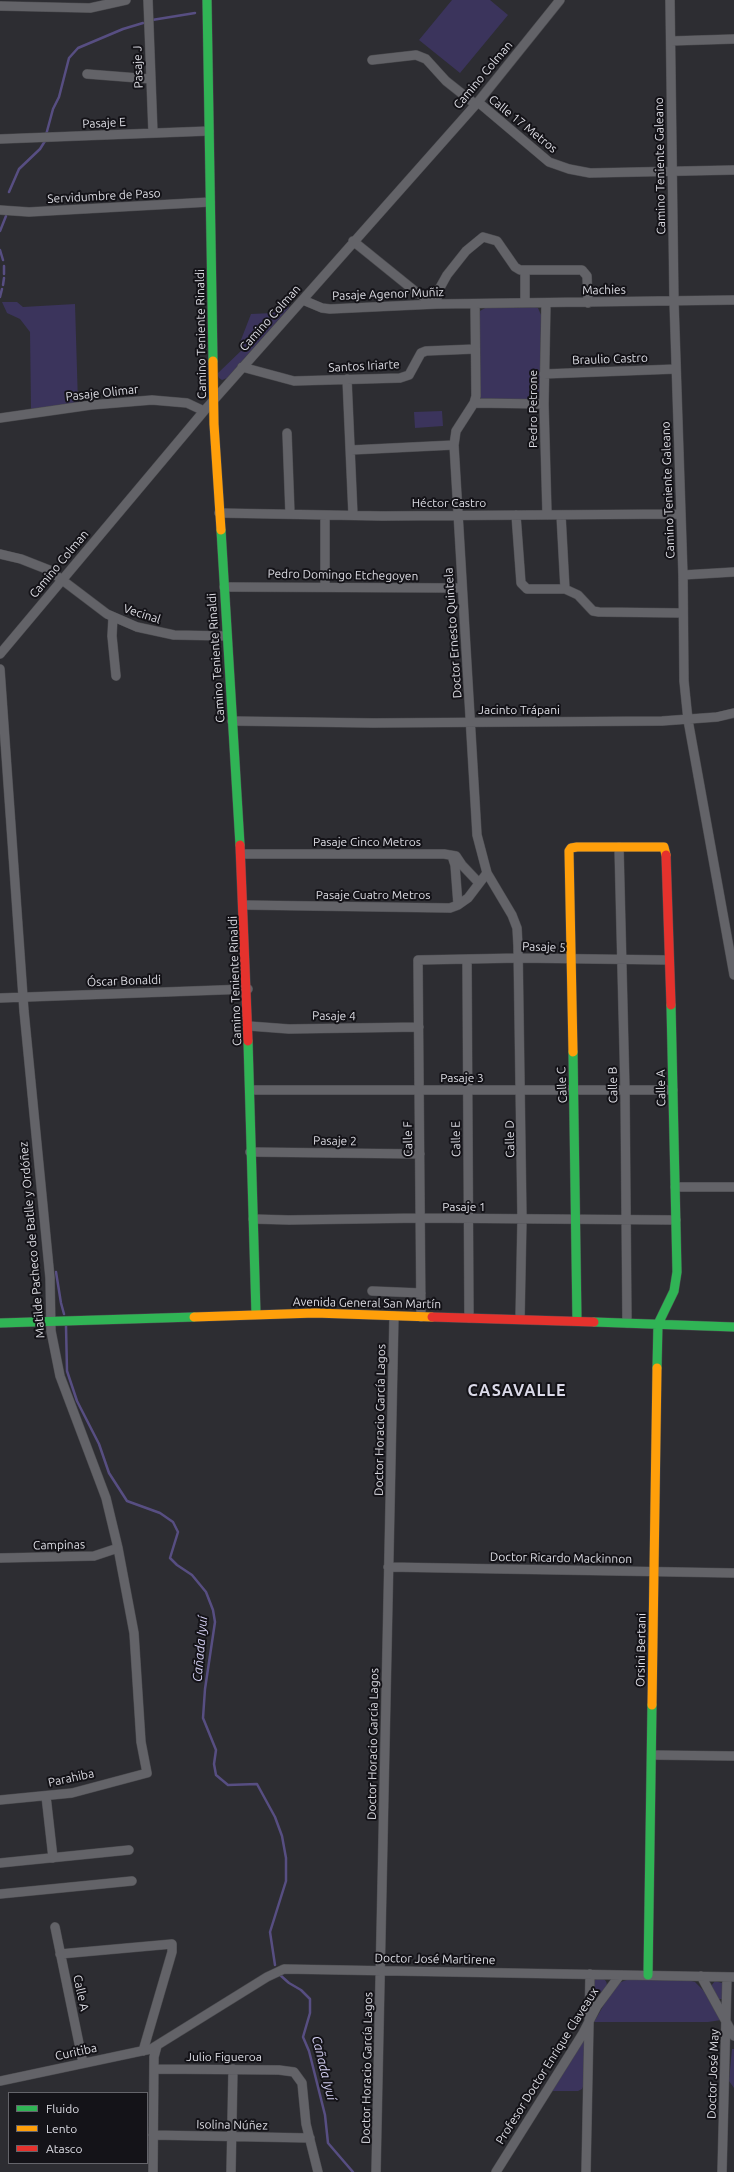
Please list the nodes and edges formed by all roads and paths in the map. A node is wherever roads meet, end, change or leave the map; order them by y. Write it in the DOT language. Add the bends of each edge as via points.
graph roads {
  1 [pos="126,0"];
  2 [pos="148,0"];
  3 [pos="208,0"];
  4 [pos="560,0"];
  5 [pos="670,0"];
  6 [pos="0,6"];
  7 [pos="734,39"];
  8 [pos="670,41"];
  9 [pos="372,60"];
  10 [pos="87,74"];
  11 [pos="151,79"];
  12 [pos="476,103"];
  13 [pos="209,131"];
  14 [pos="153,133"];
  15 [pos="0,139"];
  16 [pos="734,170"];
  17 [pos="672,171"];
  18 [pos="210,202"];
  19 [pos="0,210"];
  20 [pos="353,241"];
  21 [pos="525,270"];
  22 [pos="303,300"];
  23 [pos="734,300"];
  24 [pos="674,301"];
  25 [pos="525,303"];
  26 [pos="546,303"];
  27 [pos="588,303"];
  28 [pos="437,304"];
  29 [pos="475,304"];
  30 [pos="475,349"];
  31 [pos="242,367"];
  32 [pos="676,369"];
  33 [pos="544,374"];
  34 [pos="347,379"];
  35 [pos="214,400"];
  36 [pos="474,403"];
  37 [pos="544,404"];
  38 [pos="204,411"];
  39 [pos="0,418"];
  40 [pos="287,432"];
  41 [pos="454,445"];
  42 [pos="351,450"];
  43 [pos="219,513"];
  44 [pos="290,514"];
  45 [pos="457,514"];
  46 [pos="547,514"];
  47 [pos="680,514"];
  48 [pos="325,515"];
  49 [pos="353,515"];
  50 [pos="516,515"];
  51 [pos="561,515"];
  52 [pos="0,554"];
  53 [pos="734,572"];
  54 [pos="684,575"];
  55 [pos="61,579"];
  56 [pos="224,586"];
  57 [pos="325,587"];
  58 [pos="462,588"];
  59 [pos="565,589"];
  60 [pos="682,613"];
  61 [pos="114,617"];
  62 [pos="227,636"];
  63 [pos="0,654"];
  64 [pos="0,669"];
  65 [pos="116,676"];
  66 [pos="734,713"];
  67 [pos="688,720"];
  68 [pos="232,721"];
  69 [pos="470,722"];
  70 [pos="619,847"];
  71 [pos="242,854"];
  72 [pos="452,855"];
  73 [pos="487,873"];
  74 [pos="480,883"];
  75 [pos="244,905"];
  76 [pos="458,905"];
  77 [pos="519,958"];
  78 [pos="622,959"];
  79 [pos="418,960"];
  80 [pos="467,960"];
  81 [pos="570,960"];
  82 [pos="669,960"];
  83 [pos="734,975"];
  84 [pos="248,989"];
  85 [pos="23,997"];
  86 [pos="0,998"];
  87 [pos="249,1026"];
  88 [pos="419,1027"];
  89 [pos="250,1090"];
  90 [pos="419,1090"];
  91 [pos="467,1090"];
  92 [pos="521,1090"];
  93 [pos="574,1090"];
  94 [pos="625,1090"];
  95 [pos="673,1090"];
  96 [pos="250,1152"];
  97 [pos="420,1154"];
  98 [pos="675,1187"];
  99 [pos="734,1187"];
  100 [pos="420,1218"];
  101 [pos="470,1218"];
  102 [pos="253,1219"];
  103 [pos="522,1219"];
  104 [pos="576,1220"];
  105 [pos="676,1220"];
  106 [pos="626,1221"];
  107 [pos="372,1291"];
  108 [pos="422,1293"];
  109 [pos="256,1314"];
  110 [pos="394,1316"];
  111 [pos="422,1316"];
  112 [pos="469,1318"];
  113 [pos="520,1319"];
  114 [pos="50,1321"];
  115 [pos="577,1321"];
  116 [pos="0,1323"];
  117 [pos="627,1323"];
  118 [pos="658,1324"];
  119 [pos="734,1327"];
  120 [pos="118,1548"];
  121 [pos="0,1558"];
  122 [pos="388,1567"];
  123 [pos="653,1572"];
  124 [pos="734,1573"];
  125 [pos="652,1755"];
  126 [pos="734,1756"];
  127 [pos="147,1773"];
  128 [pos="46,1796"];
  129 [pos="0,1800"];
  130 [pos="129,1850"];
  131 [pos="53,1858"];
  132 [pos="0,1863"];
  133 [pos="132,1881"];
  134 [pos="0,1894"];
  135 [pos="55,1928"];
  136 [pos="60,1954"];
  137 [pos="381,1970"];
  138 [pos="590,1974"];
  139 [pos="620,1975"];
  140 [pos="648,1975"];
  141 [pos="701,1976"];
  142 [pos="730,1977"];
  143 [pos="589,2023"];
  144 [pos="727,2023"];
  145 [pos="734,2036"];
  146 [pos="157,2046"];
  147 [pos="143,2051"];
  148 [pos="83,2063"];
  149 [pos="154,2069"];
  150 [pos="233,2069"];
  151 [pos="0,2081"];
  152 [pos="724,2092"];
  153 [pos="734,2092"];
  154 [pos="153,2135"];
  155 [pos="232,2136"];
  156 [pos="310,2138"];
  157 [pos="153,2172"];
  158 [pos="231,2172"];
  159 [pos="318,2172"];
  160 [pos="376,2172"];
  161 [pos="496,2172"];
  162 [pos="586,2172"];
  163 [pos="722,2172"];
  1 -- 6 [label="street" via="90,8"];
  2 -- 11 [label="street, Pasaje J"];
  3 -- 13 [label="street, Camino Teniente Rinaldi"];
  4 -- 12 [label="street, Camino Colman"];
  5 -- 8 [label="street, Camino Teniente Galeano"];
  7 -- 8 [label="street"];
  8 -- 17 [label="street, Camino Teniente Galeano"];
  9 -- 12 [label="street, Calle 17 Metros" via="416,55 426,59 446,81"];
  10 -- 11 [label="street"];
  11 -- 14 [label="street, Pasaje J"];
  12 -- 17 [label="street, Calle 17 Metros" via="549,162 569,169 590,173"];
  12 -- 20 [label="street, Camino Colman"];
  13 -- 14 [label="street, Pasaje E"];
  13 -- 18 [label="street, Camino Teniente Rinaldi"];
  14 -- 15 [label="street, Pasaje E"];
  16 -- 17 [label="street, Calle 17 Metros"];
  17 -- 24 [label="street, Camino Teniente Galeano"];
  18 -- 19 [label="street, Servidumbre de Paso" via="29,212"];
  18 -- 35 [label="street, Camino Teniente Rinaldi"];
  20 -- 22 [label="street, Camino Colman"];
  20 -- 28 [label="street" via="416,292"];
  21 -- 25 [label="street"];
  21 -- 27 [label="street" via="582,270 588,276"];
  21 -- 28 [label="street" via="515,267 497,241 483,237 466,251 447,275 437,293"];
  22 -- 28 [label="street, Pasaje Agenor Muñiz" via="330,309"];
  22 -- 31 [label="street, Camino Colman"];
  23 -- 24 [label="street, Machies"];
  24 -- 27 [label="street, Machies"];
  24 -- 32 [label="street, Camino Teniente Galeano"];
  25 -- 26 [label="street, Machies"];
  25 -- 29 [label="street, Machies"];
  26 -- 27 [label="street, Machies"];
  26 -- 33 [label="street, Pedro Petrone"];
  28 -- 29 [label="street, Pasaje Agenor Muñiz"];
  29 -- 30 [label="street, Doctor Ernesto Quintela"];
  30 -- 34 [label="street, Santos Iriarte" via="426,351 405,377"];
  30 -- 36 [label="street, Doctor Ernesto Quintela"];
  31 -- 34 [label="street, Santos Iriarte" via="294,381"];
  31 -- 35 [label="street, Camino Colman"];
  32 -- 33 [label="street, Braulio Castro"];
  32 -- 47 [label="street, Camino Teniente Galeano"];
  33 -- 37 [label="street, Pedro Petrone"];
  34 -- 42 [label="street"];
  35 -- 38 [label="street, Camino Colman"];
  35 -- 43 [label="street, Camino Teniente Rinaldi"];
  36 -- 37 [label="street"];
  36 -- 41 [label="street, Doctor Ernesto Quintela" via="458,426"];
  37 -- 46 [label="street, Pedro Petrone"];
  38 -- 39 [label="street, Pasaje Olimar" via="187,403 152,400 91,405"];
  38 -- 55 [label="street, Camino Colman"];
  40 -- 44 [label="street"];
  41 -- 42 [label="street"];
  41 -- 45 [label="street, Doctor Ernesto Quintela"];
  42 -- 49 [label="street"];
  43 -- 44 [label="street, Héctor Castro"];
  43 -- 56 [label="street, Camino Teniente Rinaldi"];
  44 -- 48 [label="street, Héctor Castro"];
  45 -- 49 [label="street, Héctor Castro"];
  45 -- 50 [label="street, Héctor Castro"];
  45 -- 58 [label="street, Doctor Ernesto Quintela"];
  46 -- 50 [label="street, Héctor Castro"];
  46 -- 51 [label="street, Héctor Castro"];
  47 -- 51 [label="street, Héctor Castro"];
  47 -- 54 [label="street, Camino Teniente Galeano"];
  48 -- 49 [label="street, Héctor Castro"];
  48 -- 57 [label="street"];
  50 -- 59 [label="street" via="521,583 527,589"];
  51 -- 59 [label="street"];
  52 -- 55 [label="street, Vecinal" via="38,565"];
  53 -- 54 [label="street"];
  54 -- 60 [label="street, Camino Teniente Galeano"];
  55 -- 61 [label="street, Vecinal"];
  55 -- 63 [label="street, Camino Colman"];
  56 -- 57 [label="street, Pedro Domingo Etchegoyen"];
  56 -- 62 [label="street, Camino Teniente Rinaldi"];
  57 -- 58 [label="street, Pedro Domingo Etchegoyen"];
  58 -- 69 [label="street, Doctor Ernesto Quintela"];
  59 -- 60 [label="street" via="578,595 593,611"];
  60 -- 67 [label="street, Camino Teniente Galeano"];
  61 -- 62 [label="street, Vecinal" via="137,627 174,636"];
  61 -- 65 [label="street" via="112,636"];
  62 -- 68 [label="street, Camino Teniente Rinaldi"];
  64 -- 85 [label="street, Matilde Pacheco de Batlle y Ordóñez"];
  66 -- 67 [label="street, Jacinto Trápani"];
  67 -- 69 [label="street, Jacinto Trápani"];
  67 -- 83 [label="street, Camino Teniente Galeano"];
  68 -- 69 [label="street, Jacinto Trápani"];
  68 -- 71 [label="street, Camino Teniente Rinaldi"];
  69 -- 73 [label="street, Doctor Ernesto Quintela" via="477,835"];
  70 -- 78 [label="street, Calle B"];
  70 -- 81 [label="street, Calle C" via="571,848 568,855"];
  70 -- 82 [label="street, Calle A" via="664,847 667,858"];
  71 -- 72 [label="street, Pasaje Cinco Metros"];
  71 -- 75 [label="street, Camino Teniente Rinaldi"];
  72 -- 74 [label="street" via="456,856"];
  72 -- 76 [label="street"];
  73 -- 74 [label="street"];
  73 -- 77 [label="street, Doctor Ernesto Quintela" via="517,928"];
  74 -- 76 [label="street" via="468,898"];
  75 -- 76 [label="street, Pasaje Cuatro Metros" via="450,908"];
  75 -- 84 [label="street, Camino Teniente Rinaldi"];
  77 -- 80 [label="street, Pasaje 5"];
  77 -- 81 [label="street, Pasaje 5"];
  77 -- 92 [label="street, Calle D"];
  78 -- 81 [label="street, Pasaje 5"];
  78 -- 82 [label="street, Pasaje 5"];
  78 -- 94 [label="street, Calle B"];
  79 -- 80 [label="street, Pasaje 5"];
  79 -- 88 [label="street, Calle F"];
  80 -- 91 [label="street, Calle E"];
  81 -- 93 [label="street, Calle C"];
  82 -- 95 [label="street, Calle A"];
  84 -- 85 [label="street, Óscar Bonaldi"];
  84 -- 87 [label="street, Camino Teniente Rinaldi"];
  85 -- 86 [label="street, Óscar Bonaldi"];
  85 -- 114 [label="street, Matilde Pacheco de Batlle y Ordóñez" via="50,1278"];
  87 -- 88 [label="street, Pasaje 4" via="289,1029"];
  87 -- 89 [label="street, Camino Teniente Rinaldi"];
  88 -- 90 [label="street, Calle F"];
  89 -- 90 [label="street, Pasaje 3"];
  89 -- 96 [label="street, Camino Teniente Rinaldi"];
  90 -- 91 [label="street, Pasaje 3"];
  90 -- 97 [label="street, Calle F"];
  91 -- 92 [label="street, Pasaje 3"];
  91 -- 101 [label="street, Calle E"];
  92 -- 93 [label="street, Pasaje 3"];
  92 -- 103 [label="street, Calle D"];
  93 -- 94 [label="street, Pasaje 3"];
  93 -- 104 [label="street, Calle C"];
  94 -- 95 [label="street, Pasaje 3"];
  94 -- 106 [label="street, Calle B"];
  95 -- 98 [label="street, Calle A"];
  96 -- 97 [label="street, Pasaje 2"];
  96 -- 102 [label="street, Camino Teniente Rinaldi"];
  97 -- 100 [label="street, Calle F"];
  98 -- 99 [label="street"];
  98 -- 105 [label="street, Calle A"];
  100 -- 101 [label="street, Pasaje 1"];
  100 -- 102 [label="street, Pasaje 1"];
  100 -- 108 [label="street, Calle F"];
  101 -- 103 [label="street, Pasaje 1"];
  101 -- 112 [label="street, Calle E"];
  102 -- 109 [label="street, Camino Teniente Rinaldi"];
  103 -- 104 [label="street, Pasaje 1"];
  103 -- 113 [label="street, Calle D"];
  104 -- 106 [label="street, Pasaje 1"];
  104 -- 115 [label="street, Calle C"];
  105 -- 106 [label="street, Pasaje 1"];
  105 -- 118 [label="street, Calle A" via="675,1285"];
  106 -- 117 [label="street, Calle B"];
  107 -- 108 [label="street"];
  108 -- 111 [label="street, Calle F"];
  109 -- 110 [label="street, Avenida General San Martín"];
  109 -- 114 [label="street, Avenida General San Martín"];
  110 -- 111 [label="street, Avenida General San Martín"];
  110 -- 122 [label="street, Doctor Horacio García Lagos"];
  111 -- 112 [label="street, Avenida General San Martín"];
  112 -- 113 [label="street, Avenida General San Martín"];
  113 -- 115 [label="street, Avenida General San Martín"];
  114 -- 116 [label="street, Avenida General San Martín"];
  114 -- 120 [label="street, Matilde Pacheco de Batlle y Ordóñez" via="60,1376 104,1492"];
  115 -- 117 [label="street, Avenida General San Martín"];
  117 -- 118 [label="street, Avenida General San Martín"];
  118 -- 119 [label="street, Avenida General San Martín"];
  118 -- 123 [label="street, Orsini Bertani"];
  120 -- 121 [label="street, Campinas" via="94,1556"];
  120 -- 127 [label="street, Matilde Pacheco de Batlle y Ordóñez" via="134,1634 141,1742"];
  122 -- 123 [label="street, Doctor Ricardo Mackinnon"];
  122 -- 137 [label="street, Doctor Horacio García Lagos"];
  123 -- 124 [label="street, Doctor Ricardo Mackinnon"];
  123 -- 125 [label="street, Orsini Bertani"];
  125 -- 126 [label="street"];
  125 -- 140 [label="street, Orsini Bertani"];
  127 -- 128 [label="street, Parahiba" via="72,1793"];
  128 -- 129 [label="street, Parahiba"];
  128 -- 131 [label="street"];
  130 -- 131 [label="street"];
  131 -- 132 [label="street"];
  133 -- 134 [label="street"];
  135 -- 136 [label="street, Calle A"];
  136 -- 147 [label="street" via="172,1944 172,1952"];
  136 -- 148 [label="street, Calle A"];
  137 -- 138 [label="street, Doctor José Martirene"];
  137 -- 146 [label="street, Doctor José Martirene" via="284,1969"];
  137 -- 160 [label="street, Doctor Horacio García Lagos"];
  138 -- 139 [label="street, Doctor José Martirene"];
  138 -- 143 [label="street"];
  139 -- 140 [label="street, Doctor José Martirene"];
  139 -- 143 [label="street, Profesor Doctor Enrique Claveaux" via="611,1985"];
  140 -- 141 [label="street, Doctor José Martirene"];
  141 -- 142 [label="street, Doctor José Martirene"];
  141 -- 144 [label="street"];
  142 -- 144 [label="street, Doctor José May"];
  143 -- 161 [label="street, Profesor Doctor Enrique Claveaux"];
  143 -- 162 [label="street"];
  144 -- 145 [label="street"];
  144 -- 152 [label="street, Doctor José May"];
  146 -- 147 [label="street, Curitiba"];
  146 -- 149 [label="street"];
  147 -- 148 [label="street, Curitiba"];
  148 -- 151 [label="street, Curitiba"];
  149 -- 150 [label="street, Julio Figueroa"];
  149 -- 154 [label="street"];
  150 -- 155 [label="street"];
  150 -- 156 [label="street, Julio Figueroa" via="294,2072 302,2082"];
  152 -- 153 [label="street"];
  152 -- 163 [label="street, Doctor José May"];
  154 -- 155 [label="street, Isolina Núñez"];
  154 -- 157 [label="street"];
  155 -- 156 [label="street, Isolina Núñez"];
  155 -- 158 [label="street"];
  156 -- 159 [label="street"];
}
